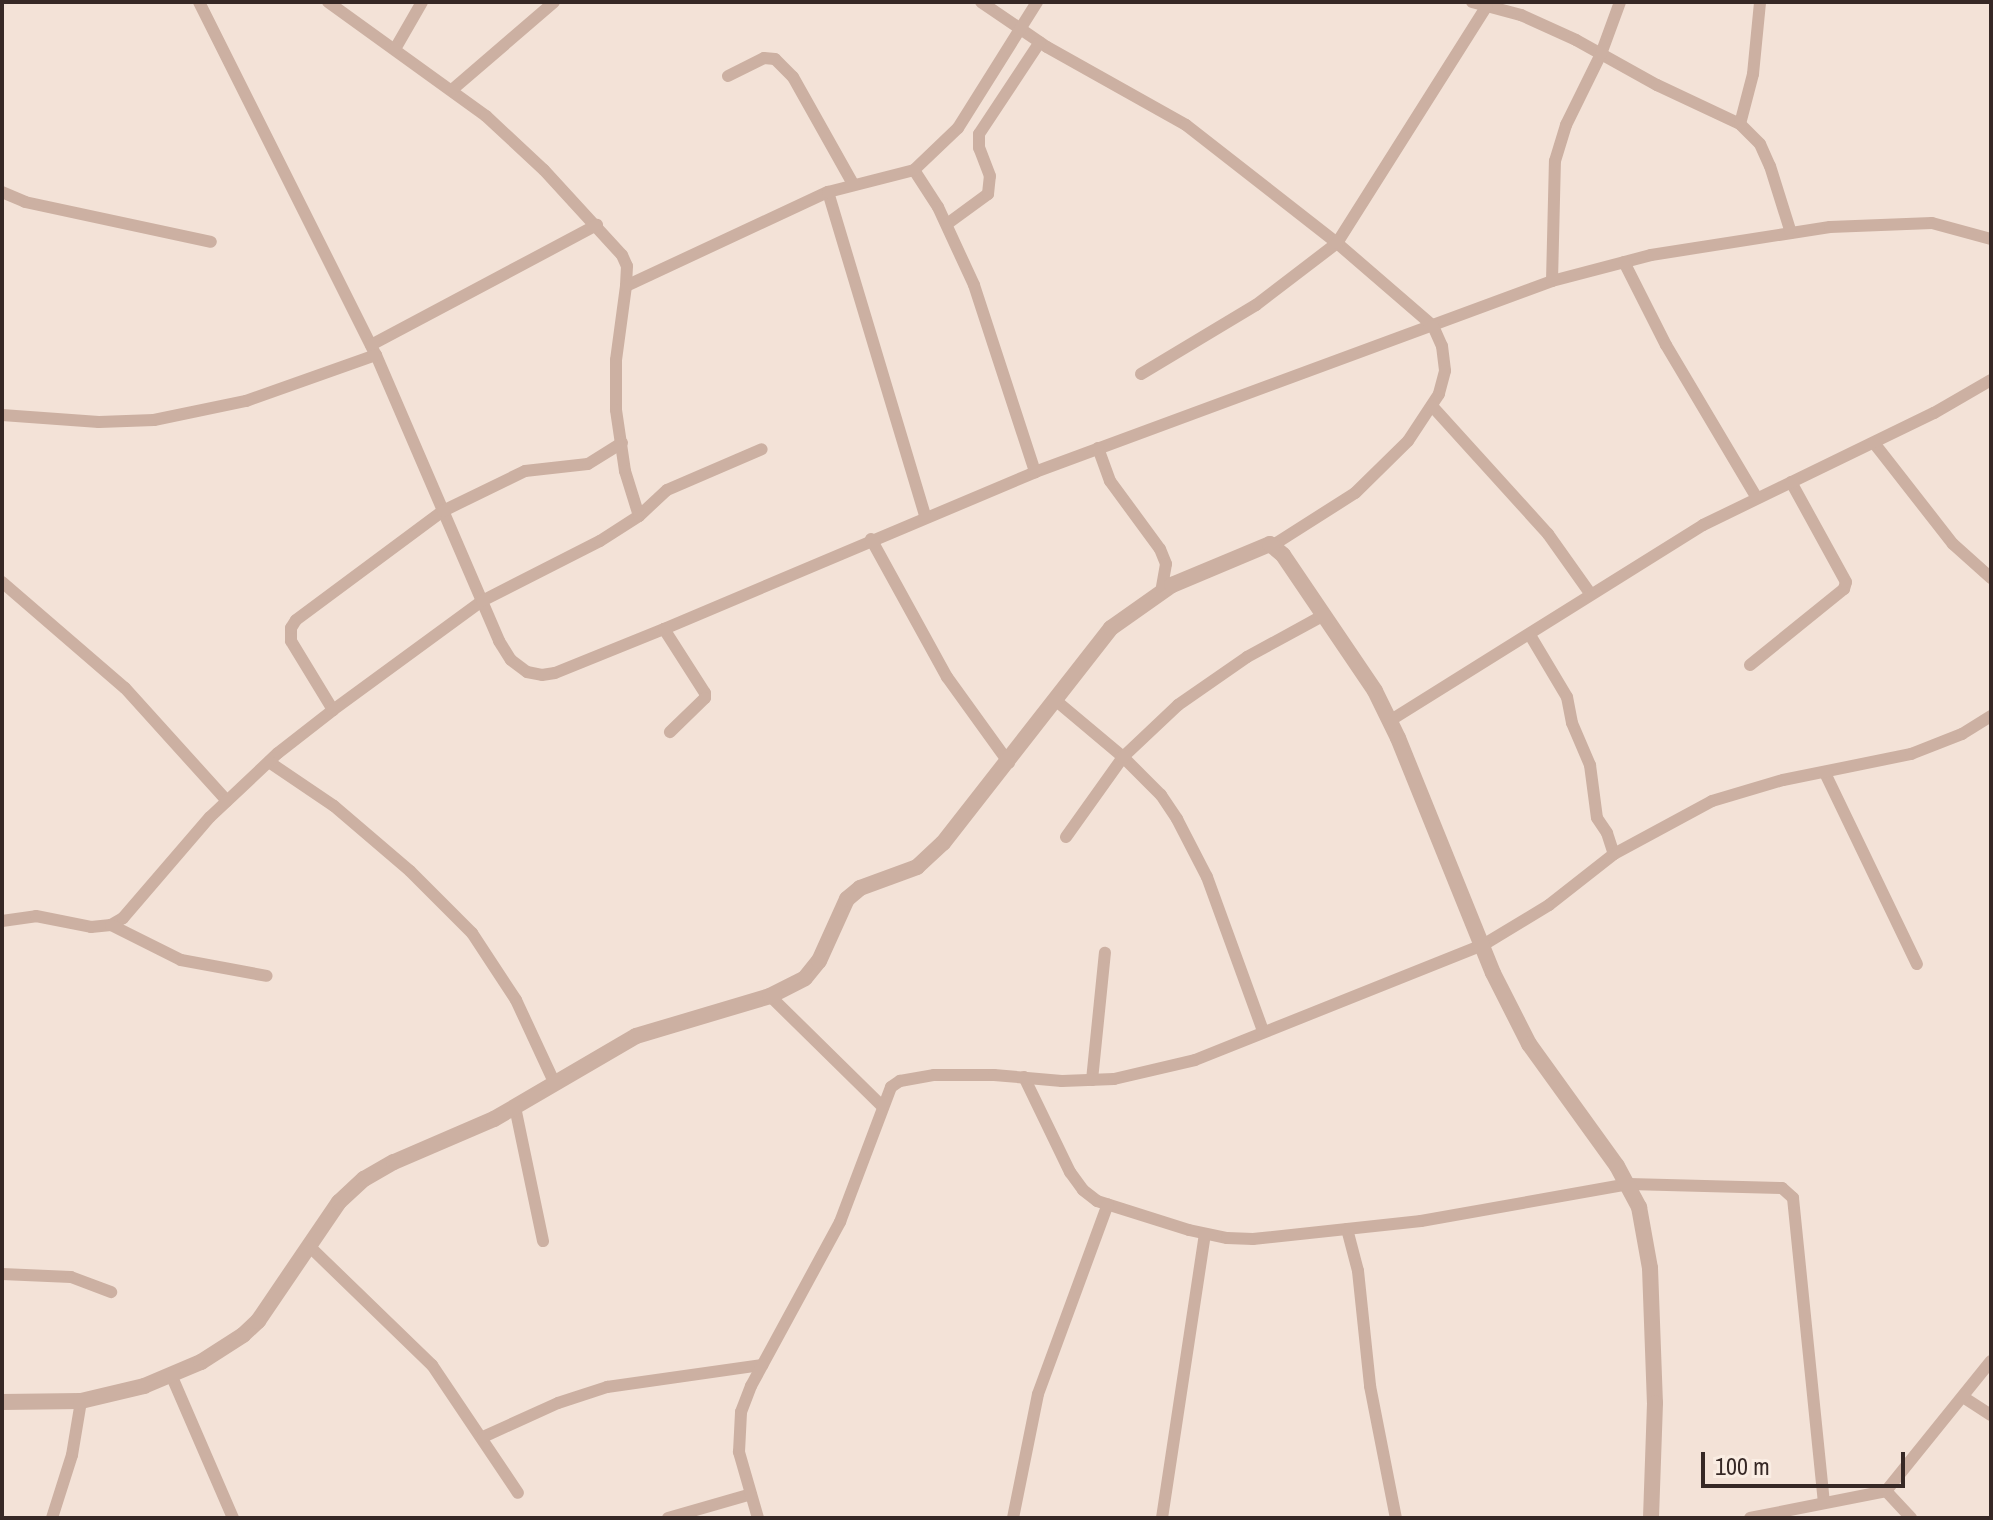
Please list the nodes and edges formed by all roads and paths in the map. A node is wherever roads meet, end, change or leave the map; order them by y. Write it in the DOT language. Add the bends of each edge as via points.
graph roads {
  1 [pos="199,2"];
  2 [pos="328,2"];
  3 [pos="422,2"];
  4 [pos="554,2"];
  5 [pos="981,2"];
  6 [pos="1037,2"];
  7 [pos="1472,2"];
  8 [pos="1620,2"];
  9 [pos="1760,2"];
  10 [pos="1487,6"];
  11 [pos="1019,29"];
  12 [pos="1040,42"];
  13 [pos="395,49"];
  14 [pos="1601,54"];
  15 [pos="728,76"];
  16 [pos="453,89"];
  17 [pos="1740,124"];
  18 [pos="914,170"];
  19 [pos="853,184"];
  20 [pos="2,192"];
  21 [pos="828,192"];
  22 [pos="947,224"];
  23 [pos="597,225"];
  24 [pos="1791,233"];
  25 [pos="1991,239"];
  26 [pos="211,242"];
  27 [pos="1337,243"];
  28 [pos="1624,262"];
  29 [pos="1552,281"];
  30 [pos="626,286"];
  31 [pos="1433,326"];
  32 [pos="374,350"];
  33 [pos="1141,374"];
  34 [pos="1991,380"];
  35 [pos="1432,406"];
  36 [pos="2,415"];
  37 [pos="622,443"];
  38 [pos="1874,443"];
  39 [pos="1098,448"];
  40 [pos="762,449"];
  41 [pos="1035,472"];
  42 [pos="1791,482"];
  43 [pos="1757,498"];
  44 [pos="443,511"];
  45 [pos="639,516"];
  46 [pos="925,516"];
  47 [pos="871,539"];
  48 [pos="1275,544"];
  49 [pos="1991,578"];
  50 [pos="2,582"];
  51 [pos="1161,591"];
  52 [pos="1590,593"];
  53 [pos="482,601"];
  54 [pos="1324,615"];
  55 [pos="664,629"];
  56 [pos="1530,635"];
  57 [pos="1750,665"];
  58 [pos="1054,699"];
  59 [pos="333,710"];
  60 [pos="1991,716"];
  61 [pos="1391,720"];
  62 [pos="670,732"];
  63 [pos="1123,757"];
  64 [pos="269,762"];
  65 [pos="1009,763"];
  66 [pos="1825,773"];
  67 [pos="227,801"];
  68 [pos="1066,837"];
  69 [pos="1614,854"];
  70 [pos="2,921"];
  71 [pos="111,925"];
  72 [pos="1483,945"];
  73 [pos="1105,953"];
  74 [pos="1917,964"];
  75 [pos="267,976"];
  76 [pos="770,996"];
  77 [pos="1263,1031"];
  78 [pos="1024,1077"];
  79 [pos="1092,1080"];
  80 [pos="555,1084"];
  81 [pos="515,1107"];
  82 [pos="883,1107"];
  83 [pos="1629,1184"];
  84 [pos="1108,1204"];
  85 [pos="1347,1229"];
  86 [pos="1205,1234"];
  87 [pos="543,1241"];
  88 [pos="308,1245"];
  89 [pos="2,1274"];
  90 [pos="111,1292"];
  91 [pos="1991,1361"];
  92 [pos="762,1365"];
  93 [pos="172,1377"];
  94 [pos="1963,1397"];
  95 [pos="81,1401"];
  96 [pos="2,1402"];
  97 [pos="1991,1415"];
  98 [pos="483,1437"];
  99 [pos="1886,1491"];
  100 [pos="518,1493"];
  101 [pos="751,1494"];
  102 [pos="1824,1501"];
  103 [pos="52,1518"];
  104 [pos="233,1518"];
  105 [pos="668,1518"];
  106 [pos="758,1518"];
  107 [pos="1013,1518"];
  108 [pos="1162,1518"];
  109 [pos="1396,1518"];
  110 [pos="1651,1518"];
  111 [pos="1750,1518"];
  112 [pos="1911,1518"];
  1 -- 32 [label="street"];
  2 -- 13 [label="street"];
  3 -- 13 [label="street"];
  4 -- 16 [label="street"];
  5 -- 11 [label="street"];
  6 -- 11 [label="street"];
  7 -- 10 [label="street"];
  8 -- 14 [label="street"];
  9 -- 17 [label="street" via="1753,74"];
  10 -- 14 [label="street" via="1521,15"];
  10 -- 27 [label="street"];
  11 -- 12 [label="street"];
  11 -- 18 [label="street" via="958,128"];
  12 -- 22 [label="street" via="979,134 990,176 988,194"];
  12 -- 27 [label="street" via="1186,125"];
  13 -- 16 [label="street"];
  14 -- 17 [label="street"];
  14 -- 29 [label="street" via="1566,125 1555,161"];
  15 -- 19 [label="street" via="764,58 775,59 793,77"];
  16 -- 23 [label="street"];
  17 -- 24 [label="street" via="1760,144"];
  18 -- 19 [label="street"];
  18 -- 22 [label="street"];
  19 -- 21 [label="street"];
  20 -- 26 [label="street" via="25,202"];
  21 -- 30 [label="street"];
  21 -- 46 [label="street"];
  22 -- 41 [label="street" via="974,285"];
  23 -- 30 [label="street" via="622,255"];
  23 -- 32 [label="street"];
  24 -- 25 [label="street" via="1909,222 1960,228"];
  24 -- 28 [label="street"];
  27 -- 31 [label="street"];
  27 -- 33 [label="street" via="1256,305"];
  28 -- 29 [label="street"];
  28 -- 43 [label="street" via="1666,345"];
  29 -- 31 [label="street"];
  30 -- 37 [label="street" via="616,360"];
  31 -- 35 [label="street" via="1445,371"];
  31 -- 39 [label="street"];
  32 -- 36 [label="street" via="246,401 154,420"];
  32 -- 44 [label="street"];
  34 -- 38 [label="street"];
  35 -- 48 [label="street" via="1408,441 1355,493"];
  35 -- 52 [label="street" via="1548,534"];
  37 -- 44 [label="street" via="588,464 525,471"];
  37 -- 45 [label="street"];
  38 -- 42 [label="street"];
  38 -- 49 [label="street" via="1953,544"];
  39 -- 41 [label="street"];
  39 -- 51 [label="street" via="1110,481 1160,549 1166,564"];
  40 -- 45 [label="street" via="667,490"];
  41 -- 46 [label="street"];
  42 -- 43 [label="street"];
  42 -- 57 [label="street" via="1840,566 1844,589"];
  43 -- 52 [label="street"];
  44 -- 53 [label="street"];
  44 -- 59 [label="street" via="291,628 291,641"];
  45 -- 53 [label="street"];
  46 -- 47 [label="street"];
  47 -- 55 [label="street"];
  47 -- 65 [label="street" via="947,677"];
  48 -- 51 [label="street"];
  48 -- 54 [label="street"];
  50 -- 67 [label="street" via="125,688"];
  51 -- 58 [label="street" via="1111,628"];
  52 -- 56 [label="street"];
  53 -- 55 [label="street" via="511,660 542,675"];
  53 -- 59 [label="street"];
  54 -- 61 [label="street"];
  54 -- 63 [label="street" via="1209,680"];
  55 -- 62 [label="street" via="705,693"];
  56 -- 61 [label="street"];
  56 -- 69 [label="street" via="1567,697 1590,765 1597,818"];
  58 -- 63 [label="street"];
  58 -- 65 [label="street"];
  59 -- 64 [label="street"];
  60 -- 66 [label="street" via="1911,754"];
  61 -- 72 [label="street"];
  63 -- 68 [label="street"];
  63 -- 77 [label="street" via="1161,795 1194,848"];
  64 -- 67 [label="street"];
  64 -- 80 [label="street" via="334,806 472,933 511,990"];
  65 -- 76 [label="street" via="927,859 853,893 838,914 819,961 805,978"];
  66 -- 69 [label="street" via="1712,801"];
  66 -- 74 [label="street"];
  67 -- 71 [label="street"];
  69 -- 72 [label="street" via="1549,905"];
  70 -- 71 [label="street" via="36,916 91,927"];
  71 -- 75 [label="street" via="181,960"];
  72 -- 77 [label="street"];
  72 -- 83 [label="street" via="1534,1054"];
  73 -- 79 [label="street"];
  76 -- 80 [label="street" via="636,1036"];
  76 -- 82 [label="street"];
  77 -- 79 [label="street" via="1148,1074"];
  78 -- 79 [label="street"];
  78 -- 82 [label="street" via="913,1077 891,1087"];
  78 -- 84 [label="street" via="1070,1172 1083,1190"];
  80 -- 81 [label="street"];
  81 -- 87 [label="street"];
  81 -- 88 [label="street" via="364,1179 349,1190"];
  82 -- 92 [label="street" via="840,1222"];
  83 -- 85 [label="street"];
  83 -- 102 [label="street" via="1782,1188 1793,1198"];
  83 -- 110 [label="street" via="1645,1226 1650,1268 1655,1403"];
  84 -- 86 [label="street"];
  84 -- 107 [label="street" via="1038,1394"];
  85 -- 86 [label="street" via="1253,1239"];
  85 -- 109 [label="street"];
  86 -- 108 [label="street"];
  88 -- 93 [label="street" via="280,1292 243,1335"];
  88 -- 98 [label="street" via="432,1365"];
  89 -- 90 [label="street" via="71,1277"];
  91 -- 94 [label="street"];
  92 -- 98 [label="street" via="607,1387"];
  92 -- 101 [label="street" via="737,1434"];
  93 -- 95 [label="street"];
  93 -- 104 [label="street"];
  94 -- 97 [label="street"];
  94 -- 99 [label="street"];
  95 -- 96 [label="street"];
  95 -- 103 [label="street" via="72,1455"];
  98 -- 100 [label="street"];
  99 -- 102 [label="street"];
  99 -- 112 [label="street"];
  101 -- 105 [label="street"];
  101 -- 106 [label="street"];
  102 -- 111 [label="street"];
}
